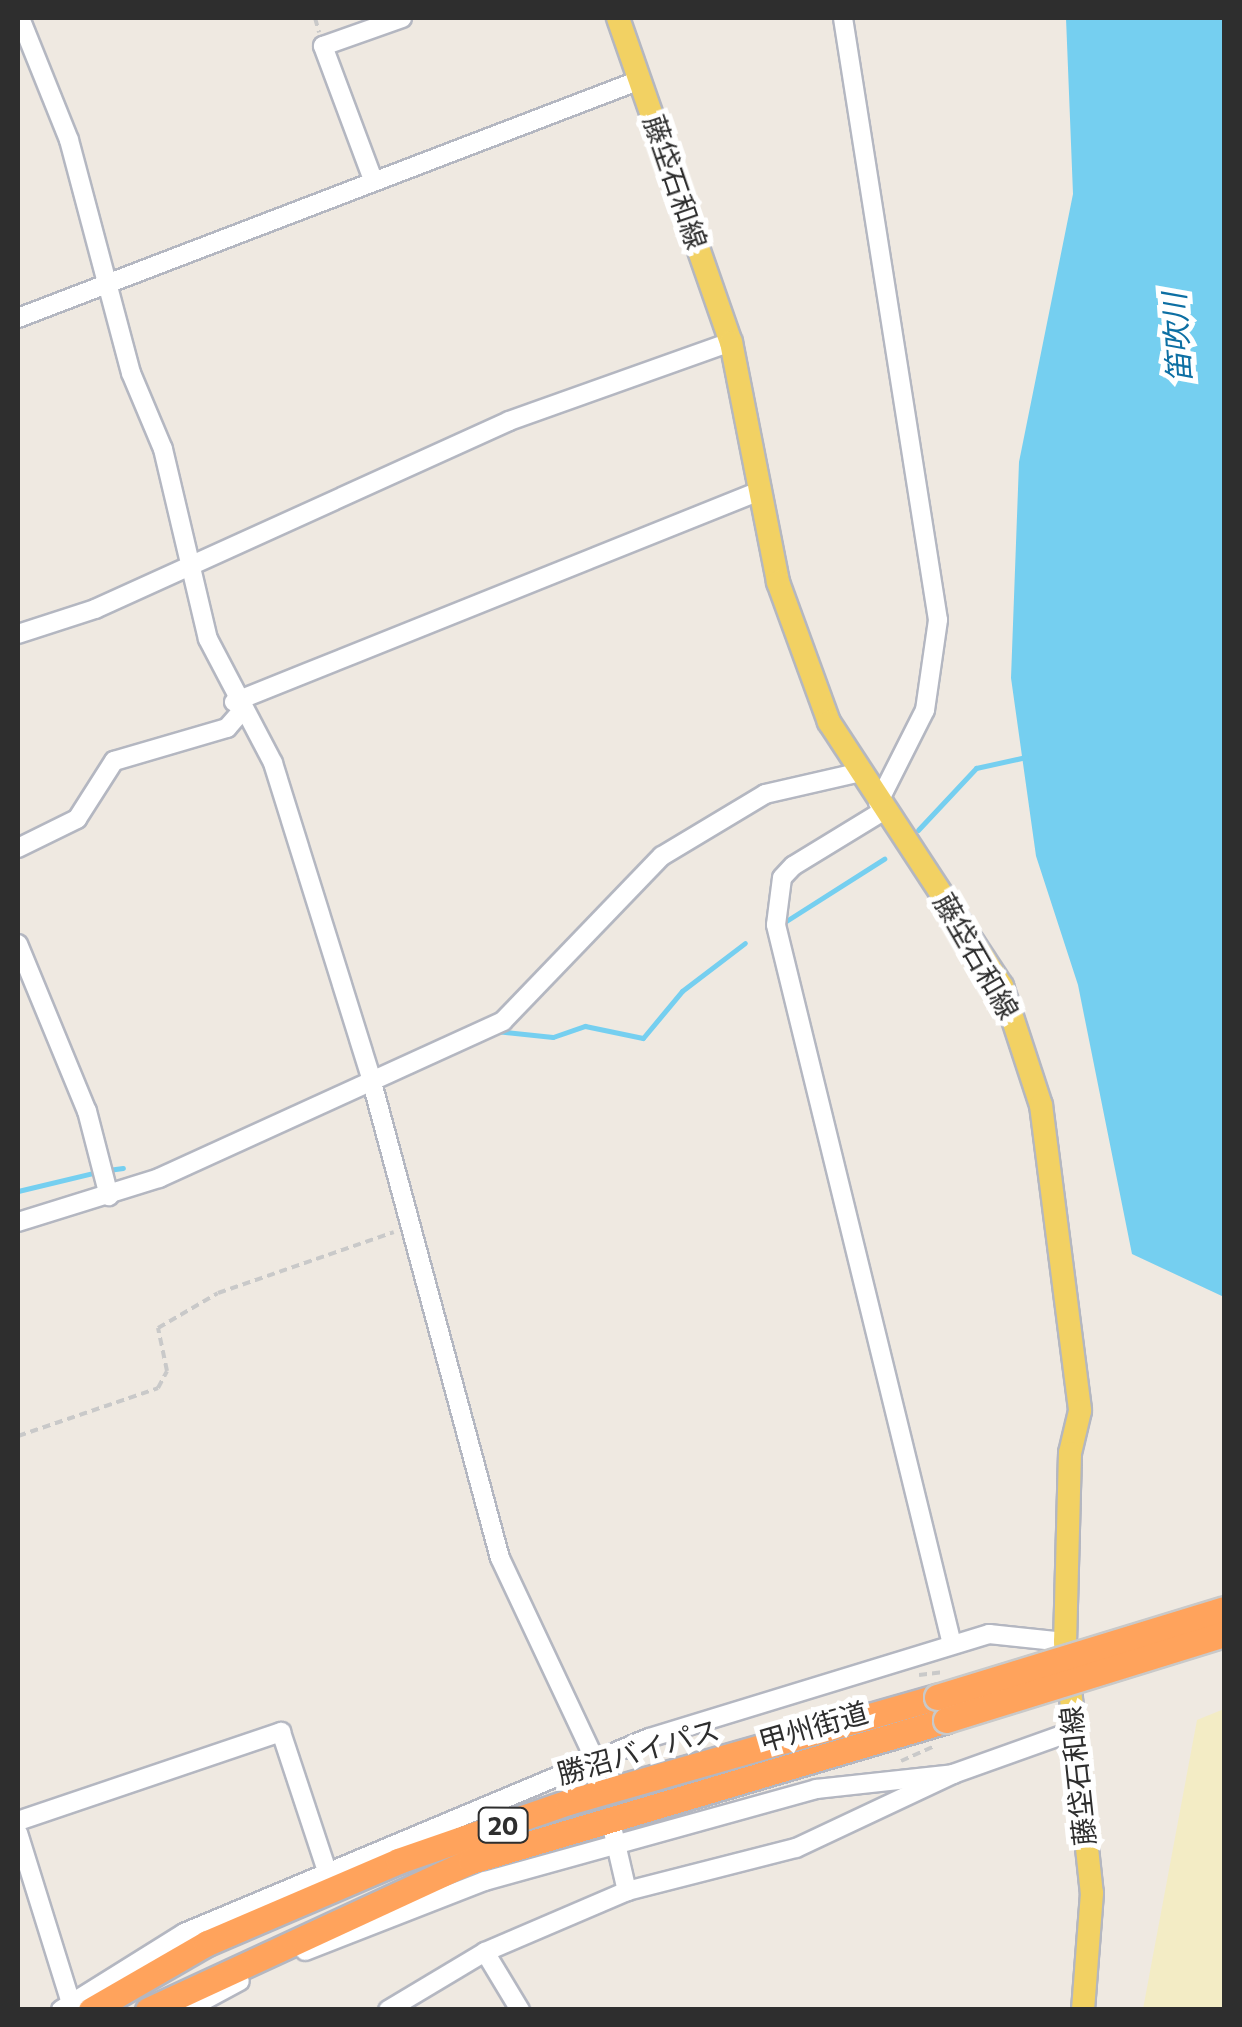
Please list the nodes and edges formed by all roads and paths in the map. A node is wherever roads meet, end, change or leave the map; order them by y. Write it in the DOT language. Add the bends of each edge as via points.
graph roads {
  1 [pos="18,18"];
  2 [pos="402,18"];
  3 [pos="618,18"];
  4 [pos="843,18"];
  5 [pos="640,80"];
  6 [pos="372,176"];
  7 [pos="104,282"];
  8 [pos="18,318"];
  9 [pos="730,342"];
  10 [pos="757,492"];
  11 [pos="185,561"];
  12 [pos="18,634"];
  13 [pos="238,706"];
  14 [pos="857,772"];
  15 [pos="882,809"];
  16 [pos="18,848"];
  17 [pos="18,944"];
  18 [pos="370,1075"];
  19 [pos="106,1179"];
  20 [pos="18,1222"];
  21 [pos="412,1224"];
  22 [pos="18,1436"];
  23 [pos="1224,1609"];
  24 [pos="1224,1634"];
  25 [pos="1065,1642"];
  26 [pos="952,1644"];
  27 [pos="944,1719"];
  28 [pos="1070,1732"];
  29 [pos="895,1763"];
  30 [pos="594,1768"];
  31 [pos="953,1774"];
  32 [pos="18,1820"];
  33 [pos="18,1834"];
  34 [pos="614,1839"];
  35 [pos="327,1871"];
  36 [pos="627,1891"];
  37 [pos="485,1952"];
  38 [pos="74,2008"];
  39 [pos="148,2010"];
  40 [pos="186,2010"];
  41 [pos="388,2010"];
  42 [pos="520,2010"];
  43 [pos="1083,2010"];
  1 -- 7 [label="street" via="69,140"];
  2 -- 6 [label="street" via="323,46"];
  3 -- 5 [label="main road, 藤垈石和線"];
  4 -- 15 [label="street" via="938,620 924,710"];
  5 -- 6 [label="street"];
  5 -- 9 [label="main road, 藤垈石和線"];
  6 -- 7 [label="street"];
  7 -- 8 [label="street"];
  7 -- 11 [label="street" via="163,449"];
  9 -- 10 [label="main road, 藤垈石和線"];
  9 -- 11 [label="street" via="509,421"];
  10 -- 13 [label="street"];
  10 -- 14 [label="main road, 藤垈石和線" via="784,600"];
  11 -- 12 [label="street" via="95,609"];
  11 -- 13 [label="street"];
  13 -- 16 [label="street" via="227,728 114,761 77,819"];
  13 -- 18 [label="street" via="274,763 316,925"];
  14 -- 15 [label="main road, 藤垈石和線"];
  14 -- 18 [label="street" via="765,794 708,825 594,918 545,987 503,1020"];
  15 -- 25 [label="main road, 藤垈石和線" via="955,911 1020,1032 1052,1162 1080,1411 1070,1453"];
  15 -- 26 [label="street" via="793,866 782,878 776,924"];
  17 -- 19 [label="street"];
  18 -- 19 [label="street"];
  18 -- 21 [label="street"];
  19 -- 20 [label="street"];
  21 -- 22 [label="path" via="218,1293 158,1328 167,1371 158,1388"];
  21 -- 30 [label="street" via="500,1558"];
  23 -- 27 [label="highway, 勝沼バイパス / 20, bridge"];
  24 -- 27 [label="highway, 甲州街道 / 20, bridge"];
  25 -- 26 [label="street" via="989,1634"];
  25 -- 28 [label="main road, 藤垈石和線"];
  26 -- 30 [label="street"];
  27 -- 29 [label="path"];
  27 -- 38 [label="highway, 勝沼バイパス / 20" via="398,1861"];
  27 -- 39 [label="highway, 甲州街道 / 20" via="471,1861"];
  28 -- 31 [label="street"];
  28 -- 43 [label="main road, 藤垈石和線" via="1092,1894"];
  30 -- 35 [label="street"];
  31 -- 34 [label="street" via="816,1789"];
  31 -- 36 [label="street" via="796,1848"];
  32 -- 35 [label="street" via="281,1732"];
  33 -- 38 [label="street"];
  34 -- 36 [label="street"];
  34 -- 40 [label="street" via="319,1944"];
  35 -- 38 [label="street" via="184,1933"];
  36 -- 37 [label="street"];
  37 -- 41 [label="street"];
  37 -- 42 [label="street"];
}
